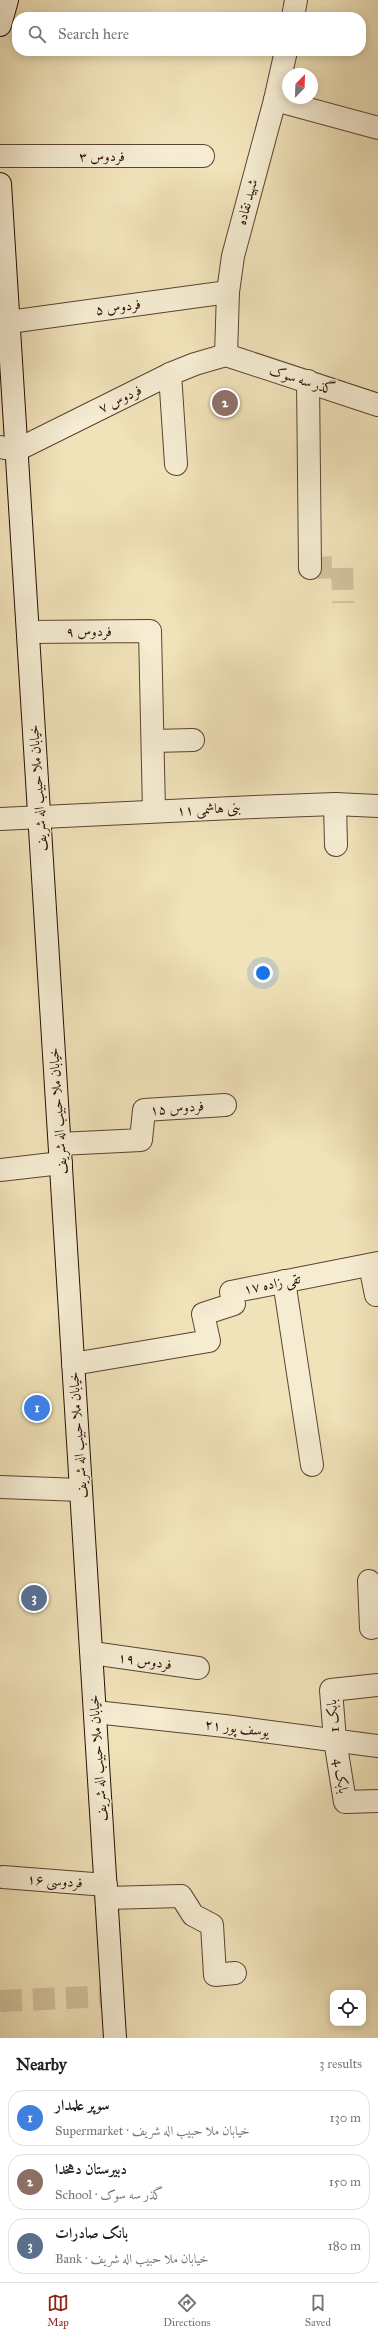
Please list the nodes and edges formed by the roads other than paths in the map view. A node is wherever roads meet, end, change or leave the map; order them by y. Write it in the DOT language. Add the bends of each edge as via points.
graph roads {
  1 [pos="7,0"];
  2 [pos="296,0"];
  3 [pos="294,12"];
  4 [pos="0,25"];
  5 [pos="285,56"];
  6 [pos="275,100"];
  7 [pos="378,128"];
  8 [pos="0,156"];
  9 [pos="203,156"];
  10 [pos="0,184"];
  11 [pos="228,292"];
  12 [pos="9,322"];
  13 [pos="226,355"];
  14 [pos="170,374"];
  15 [pos="308,382"];
  16 [pos="378,405"];
  17 [pos="8,449"];
  18 [pos="176,464"];
  19 [pos="310,568"];
  20 [pos="28,632"];
  21 [pos="193,740"];
  22 [pos="153,741"];
  23 [pos="335,804"];
  24 [pos="378,806"];
  25 [pos="154,811"];
  26 [pos="40,816"];
  27 [pos="0,819"];
  28 [pos="336,845"];
  29 [pos="225,1105"];
  30 [pos="60,1154"];
  31 [pos="0,1170"];
  32 [pos="374,1264"];
  33 [pos="284,1281"];
  34 [pos="376,1295"];
  35 [pos="73,1364"];
  36 [pos="312,1465"];
  37 [pos="0,1487"];
  38 [pos="81,1490"];
  39 [pos="369,1581"];
  40 [pos="378,1626"];
  41 [pos="92,1653"];
  42 [pos="198,1668"];
  43 [pos="378,1685"];
  44 [pos="95,1712"];
  45 [pos="335,1740"];
  46 [pos="378,1746"];
  47 [pos="378,1801"];
  48 [pos="3,1877"];
  49 [pos="106,1892"];
  50 [pos="234,1973"];
  51 [pos="115,2038"];
  1 -- 4 [label="street"];
  2 -- 3 [label="street"];
  5 -- 6 [label="street, شهید نقاده"];
  6 -- 7 [label="street"];
  6 -- 11 [label="street, شهید نقاده" via="233,256"];
  8 -- 9 [label="street, فردوس ۳"];
  10 -- 12 [label="street, خیابان ملا حبیب اله شریف"];
  11 -- 12 [label="street, فردوس ۵"];
  11 -- 13 [label="street, شهید نقاده"];
  12 -- 17 [label="street, خیابان ملا حبیب اله شریف"];
  13 -- 14 [label="street, فردوس ۷"];
  13 -- 15 [label="street, گذر سه سوک"];
  14 -- 17 [label="street, فردوس ۷"];
  14 -- 18 [label="street"];
  15 -- 16 [label="street, گذر سه سوک"];
  15 -- 19 [label="street"];
  17 -- 20 [label="street, خیابان ملا حبیب اله شریف"];
  20 -- 22 [label="street, فردوس ۹" via="150,631"];
  20 -- 26 [label="street, خیابان ملا حبیب اله شریف"];
  21 -- 22 [label="street"];
  22 -- 25 [label="street"];
  23 -- 24 [label="street, بنی هاشمی ۱۱"];
  23 -- 25 [label="street, بنی هاشمی ۱۱"];
  23 -- 28 [label="street"];
  25 -- 26 [label="street, بنی هاشمی ۱۱"];
  26 -- 27 [label="street, بنی هاشمی ۱۱"];
  26 -- 30 [label="street, خیابان ملا حبیب اله شریف"];
  29 -- 30 [label="street, فردوس ۱۵" via="144,1110 141,1140"];
  30 -- 31 [label="street"];
  30 -- 35 [label="street, خیابان ملا حبیب اله شریف"];
  32 -- 33 [label="street, تقی زاده ۱۷"];
  32 -- 34 [label="street"];
  33 -- 35 [label="street, تقی زاده ۱۷" via="232,1292 234,1304 203,1314 209,1341"];
  33 -- 36 [label="street"];
  35 -- 38 [label="street, خیابان ملا حبیب اله شریف"];
  37 -- 38 [label="street"];
  38 -- 41 [label="street, خیابان ملا حبیب اله شریف"];
  39 -- 40 [label="street" via="371,1628"];
  41 -- 42 [label="street, فردوس ۱۹"];
  41 -- 44 [label="street, خیابان ملا حبیب اله شریف"];
  43 -- 45 [label="street, بابک 1" via="331,1690"];
  44 -- 45 [label="street, یوسف پور ۲۱"];
  44 -- 49 [label="street, خیابان ملا حبیب اله شریف"];
  45 -- 46 [label="street, یوسف پور ۲۱"];
  45 -- 47 [label="street, بابک 4" via="345,1802"];
  48 -- 49 [label="street, فردوسی ۱۶"];
  49 -- 50 [label="street, فردوسی ۱۶" via="181,1896 193,1915 212,1925 215,1975"];
  49 -- 51 [label="street, خیابان ملا حبیب اله شریف"];
}
